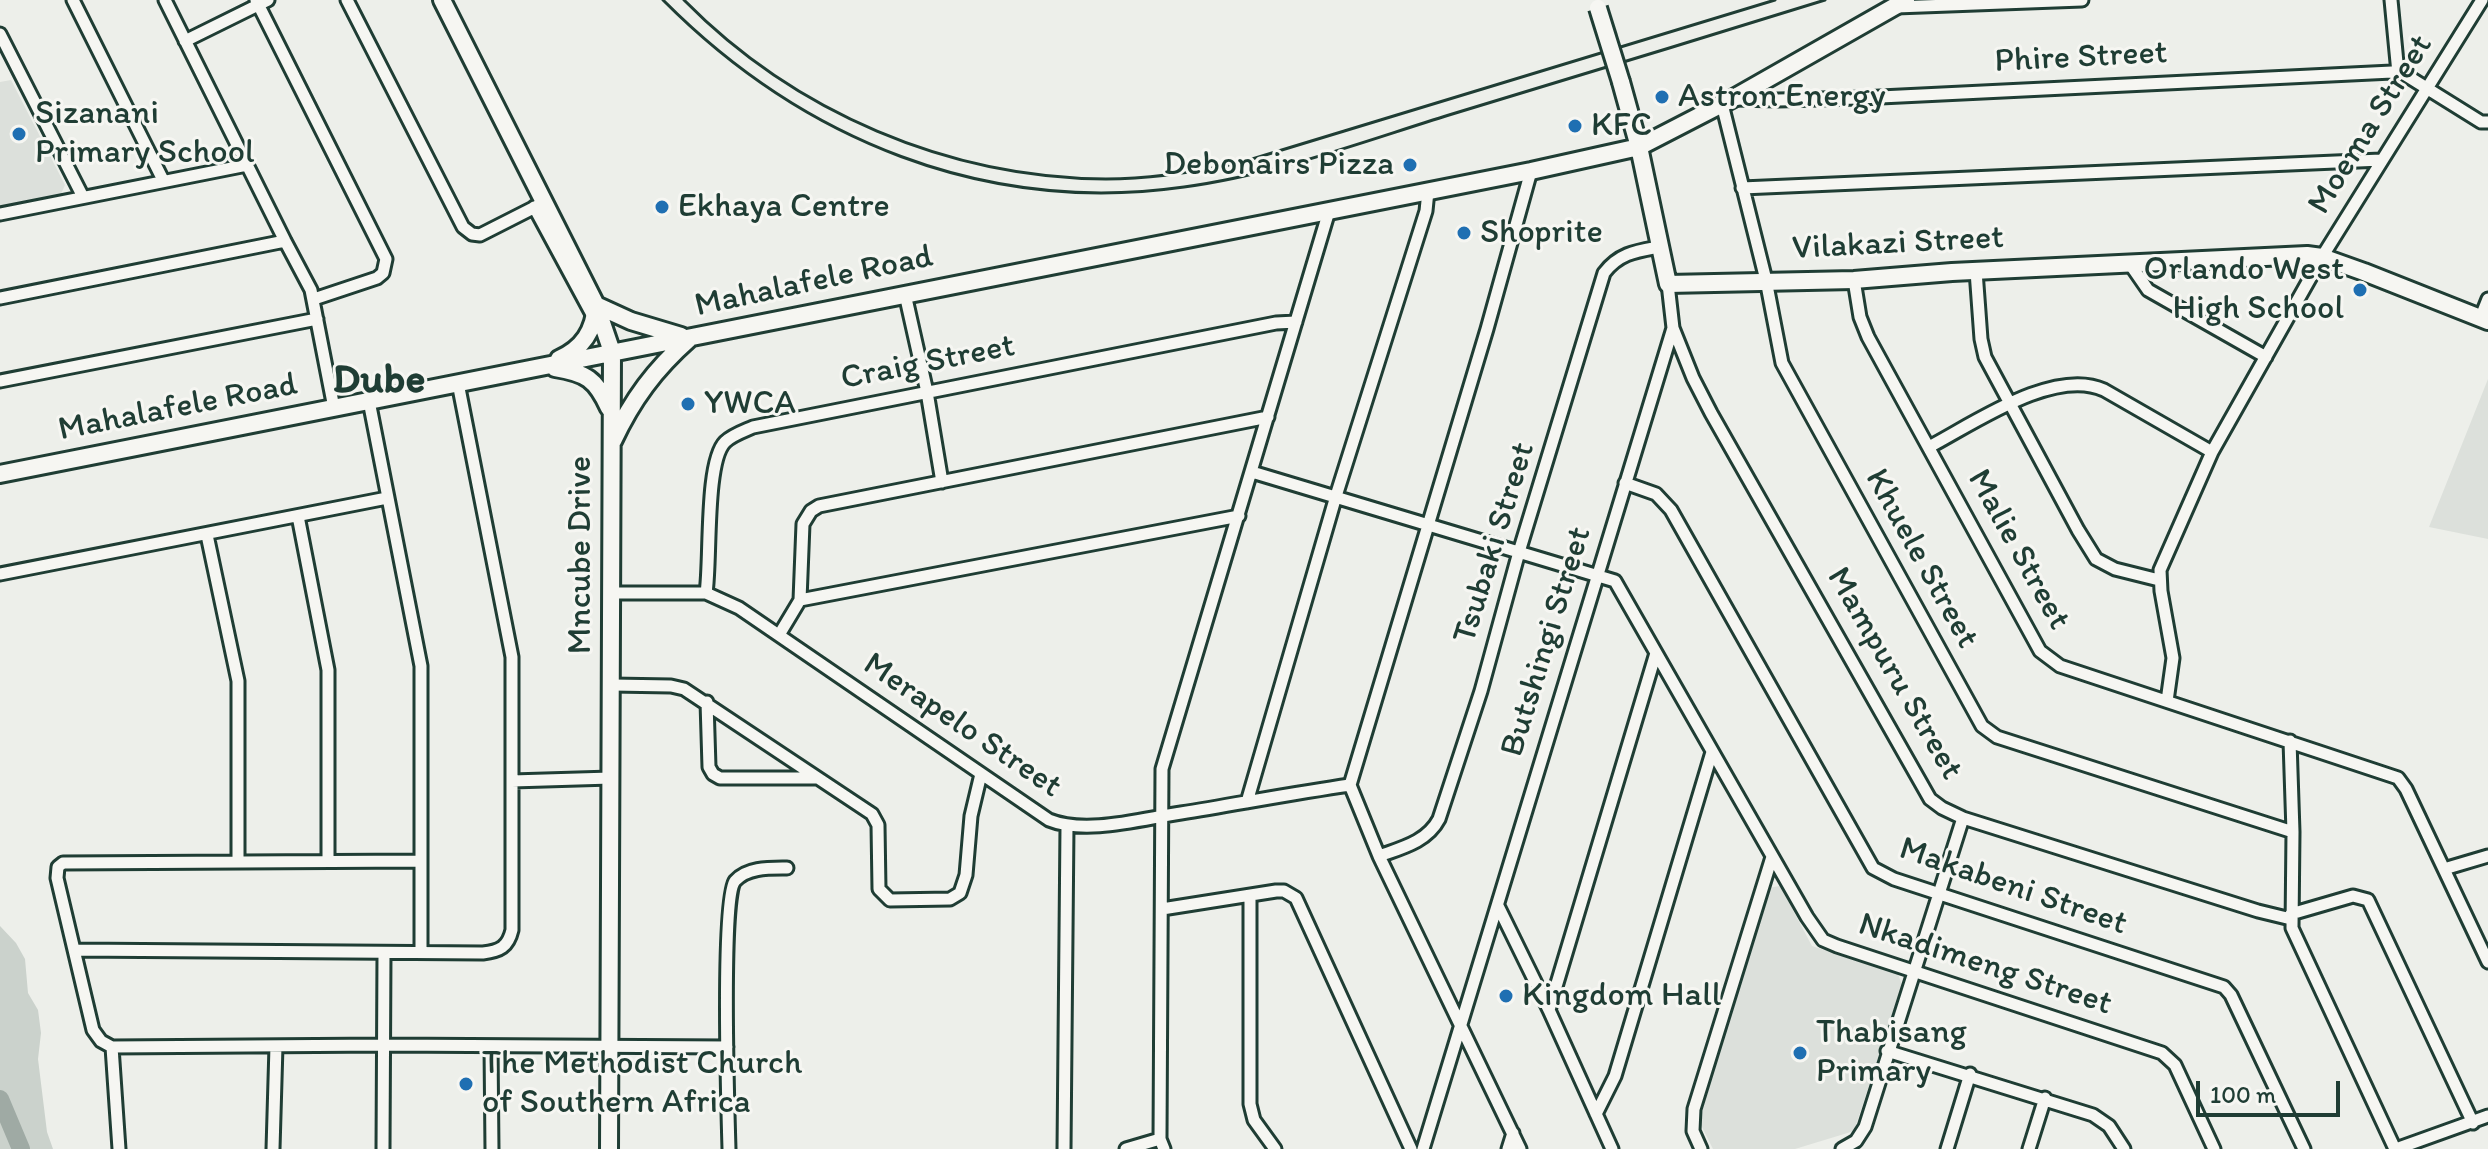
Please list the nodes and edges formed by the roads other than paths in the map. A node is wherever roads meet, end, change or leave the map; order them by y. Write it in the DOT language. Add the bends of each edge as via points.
graph roads {
  1 [pos="73,0"];
  2 [pos="165,0"];
  3 [pos="347,0"];
  4 [pos="442,0"];
  5 [pos="2082,0"];
  6 [pos="2391,0"];
  7 [pos="2482,0"];
  8 [pos="261,2"];
  9 [pos="1901,3"];
  10 [pos="1597,4"];
  11 [pos="0,34"];
  12 [pos="185,41"];
  13 [pos="2398,73"];
  14 [pos="2428,88"];
  15 [pos="1727,101"];
  16 [pos="2488,122"];
  17 [pos="1639,147"];
  18 [pos="2381,160"];
  19 [pos="247,165"];
  20 [pos="1531,171"];
  21 [pos="163,180"];
  22 [pos="1742,188"];
  23 [pos="1428,191"];
  24 [pos="83,197"];
  25 [pos="540,205"];
  26 [pos="1329,211"];
  27 [pos="0,214"];
  28 [pos="285,241"];
  29 [pos="1659,247"];
  30 [pos="2322,257"];
  31 [pos="2130,264"];
  32 [pos="1976,271"];
  33 [pos="1766,280"];
  34 [pos="1854,280"];
  35 [pos="1668,284"];
  36 [pos="905,294"];
  37 [pos="0,298"];
  38 [pos="314,299"];
  39 [pos="2488,299"];
  40 [pos="595,312"];
  41 [pos="317,319"];
  42 [pos="2484,320"];
  43 [pos="1296,322"];
  44 [pos="1673,328"];
  45 [pos="691,338"];
  46 [pos="612,352"];
  47 [pos="2266,357"];
  48 [pos="545,366"];
  49 [pos="0,381"];
  50 [pos="458,383"];
  51 [pos="927,392"];
  52 [pos="369,401"];
  53 [pos="2012,404"];
  54 [pos="334,408"];
  55 [pos="611,413"];
  56 [pos="1268,417"];
  57 [pos="611,446"];
  58 [pos="1929,447"];
  59 [pos="2212,452"];
  60 [pos="1252,472"];
  61 [pos="0,474"];
  62 [pos="942,482"];
  63 [pos="1625,483"];
  64 [pos="1336,496"];
  65 [pos="387,498"];
  66 [pos="298,516"];
  67 [pos="1239,516"];
  68 [pos="1428,524"];
  69 [pos="207,535"];
  70 [pos="1519,552"];
  71 [pos="0,574"];
  72 [pos="1598,575"];
  73 [pos="2159,580"];
  74 [pos="612,593"];
  75 [pos="706,593"];
  76 [pos="800,600"];
  77 [pos="779,635"];
  78 [pos="1656,653"];
  79 [pos="612,685"];
  80 [pos="2167,701"];
  81 [pos="707,702"];
  82 [pos="2290,741"];
  83 [pos="1712,752"];
  84 [pos="981,774"];
  85 [pos="611,778"];
  86 [pos="817,778"];
  87 [pos="512,781"];
  88 [pos="1350,785"];
  89 [pos="1247,802"];
  90 [pos="1161,816"];
  91 [pos="1963,818"];
  92 [pos="1067,826"];
  93 [pos="2293,832"];
  94 [pos="1379,856"];
  95 [pos="2488,856"];
  96 [pos="1772,857"];
  97 [pos="238,861"];
  98 [pos="328,861"];
  99 [pos="420,861"];
  100 [pos="787,868"];
  101 [pos="2444,869"];
  102 [pos="1937,894"];
  103 [pos="1250,896"];
  104 [pos="1498,906"];
  105 [pos="1162,909"];
  106 [pos="2291,916"];
  107 [pos="74,950"];
  108 [pos="421,951"];
  109 [pos="384,953"];
  110 [pos="2488,962"];
  111 [pos="1913,971"];
  112 [pos="1549,1010"];
  113 [pos="1462,1029"];
  114 [pos="384,1045"];
  115 [pos="276,1046"];
  116 [pos="112,1047"];
  117 [pos="491,1047"];
  118 [pos="727,1047"];
  119 [pos="610,1048"];
  120 [pos="1887,1051"];
  121 [pos="1970,1074"];
  122 [pos="2045,1098"];
  123 [pos="1596,1114"];
  124 [pos="2488,1116"];
  125 [pos="2473,1123"];
  126 [pos="1513,1133"];
  127 [pos="1162,1144"];
  128 [pos="119,1149"];
  129 [pos="273,1149"];
  130 [pos="383,1149"];
  131 [pos="492,1149"];
  132 [pos="609,1149"];
  133 [pos="729,1149"];
  134 [pos="1064,1149"];
  135 [pos="1126,1149"];
  136 [pos="1275,1149"];
  137 [pos="1411,1149"];
  138 [pos="1423,1149"];
  139 [pos="1508,1149"];
  140 [pos="1520,1149"];
  141 [pos="1612,1149"];
  142 [pos="1701,1149"];
  143 [pos="1842,1149"];
  144 [pos="1947,1149"];
  145 [pos="2029,1149"];
  146 [pos="2124,1149"];
  147 [pos="2214,1149"];
  148 [pos="2304,1149"];
  149 [pos="2395,1149"];
  1 -- 21 [label="street"];
  2 -- 12 [label="street"];
  3 -- 25 [label="street" via="463,227 480,235"];
  4 -- 25 [label="main road, Mncube Drive"];
  5 -- 9 [label="street"];
  6 -- 13 [label="street"];
  7 -- 14 [label="street, Moema Street"];
  8 -- 12 [label="street"];
  8 -- 38 [label="street" via="386,259 377,278"];
  9 -- 15 [label="main road, Mahalafele Road"];
  10 -- 17 [label="main road, Butshingi Street, bridge"];
  11 -- 24 [label="street"];
  12 -- 19 [label="street"];
  13 -- 14 [label="street, Phire Street"];
  13 -- 15 [label="street, Phire Street"];
  14 -- 16 [label="street, Phire Street"];
  14 -- 18 [label="street, Moema Street"];
  15 -- 17 [label="main road, Mahalafele Road"];
  15 -- 22 [label="street, Khuele Street"];
  17 -- 20 [label="main road, Mahalafele Road"];
  17 -- 29 [label="main road, Butshingi Street"];
  18 -- 22 [label="street"];
  18 -- 30 [label="street, Moema Street"];
  19 -- 21 [label="street"];
  19 -- 28 [label="street"];
  20 -- 23 [label="main road, Mahalafele Road"];
  20 -- 68 [label="street"];
  21 -- 24 [label="street"];
  22 -- 33 [label="street, Khuele Street"];
  23 -- 26 [label="main road, Mahalafele Road"];
  23 -- 64 [label="street"];
  24 -- 27 [label="street"];
  25 -- 40 [label="main road, Mncube Drive"];
  26 -- 36 [label="main road, Mahalafele Road"];
  26 -- 43 [label="street"];
  28 -- 37 [label="street"];
  28 -- 38 [label="street"];
  29 -- 35 [label="main road, Butshingi Street"];
  29 -- 70 [label="street, Tsubaki Street" via="1617,258 1604,273"];
  30 -- 31 [label="main road, Vilakazi Street"];
  30 -- 42 [label="main road, Vilakazi Street"];
  30 -- 47 [label="street, Moema Street"];
  31 -- 32 [label="main road, Vilakazi Street"];
  31 -- 47 [label="street" via="2148,290"];
  32 -- 34 [label="main road, Vilakazi Street"];
  32 -- 53 [label="street" via="1982,347"];
  33 -- 34 [label="main road, Vilakazi Street"];
  33 -- 35 [label="main road, Vilakazi Street"];
  33 -- 93 [label="street, Khuele Street" via="1782,363 1982,726 1997,737"];
  34 -- 58 [label="street, Malie Street" via="1868,337"];
  35 -- 44 [label="street, Butshingi Street"];
  36 -- 45 [label="main road, Mahalafele Road"];
  36 -- 51 [label="street"];
  38 -- 41 [label="street"];
  39 -- 42 [label="street"];
  40 -- 45 [label="main road"];
  40 -- 46 [label="main road, Mncube Drive"];
  40 -- 48 [label="main road" via="582,344"];
  41 -- 49 [label="street"];
  41 -- 54 [label="street"];
  43 -- 51 [label="street, Craig Street"];
  43 -- 56 [label="street"];
  44 -- 63 [label="street, Butshingi Street"];
  44 -- 91 [label="street, Mampuru Street" via="1711,413 1918,782 1930,799"];
  45 -- 46 [label="main road, Mahalafele Road"];
  45 -- 57 [label="main road" via="643,386"];
  46 -- 48 [label="main road, Mahalafele Road"];
  46 -- 55 [label="main road, Mncube Drive"];
  47 -- 59 [label="street, Moema Street"];
  48 -- 50 [label="main road, Mahalafele Road"];
  48 -- 55 [label="main road" via="587,377 600,388"];
  50 -- 52 [label="main road, Mahalafele Road"];
  50 -- 87 [label="street" via="512,657"];
  51 -- 62 [label="street"];
  51 -- 75 [label="street, Craig Street" via="753,427 725,442 712,490"];
  52 -- 54 [label="main road, Mahalafele Road"];
  52 -- 65 [label="street"];
  53 -- 58 [label="street"];
  53 -- 59 [label="street" via="2052,386 2097,387"];
  53 -- 73 [label="street" via="2096,559"];
  54 -- 61 [label="main road, Mahalafele Road"];
  55 -- 57 [label="main road, Mncube Drive"];
  56 -- 60 [label="street"];
  56 -- 62 [label="street"];
  57 -- 74 [label="main road, Mncube Drive"];
  58 -- 80 [label="street, Malie Street" via="2040,651 2060,666"];
  59 -- 73 [label="street, Moema Street"];
  60 -- 64 [label="street"];
  60 -- 67 [label="street"];
  62 -- 76 [label="street" via="811,511 803,524"];
  63 -- 72 [label="street, Butshingi Street"];
  63 -- 102 [label="street, Makabeni Street" via="1656,494 1671,510 1866,859 1882,874"];
  64 -- 68 [label="street"];
  64 -- 89 [label="street"];
  65 -- 66 [label="street"];
  65 -- 99 [label="street" via="421,666"];
  66 -- 69 [label="street"];
  66 -- 98 [label="street" via="328,670"];
  67 -- 76 [label="street"];
  67 -- 90 [label="street" via="1164,761"];
  68 -- 70 [label="street"];
  68 -- 88 [label="street"];
  69 -- 71 [label="street"];
  69 -- 97 [label="street" via="238,681"];
  70 -- 72 [label="street"];
  70 -- 94 [label="street, Tsubaki Street" via="1439,819 1422,838"];
  72 -- 78 [label="street, Nkadimeng Street" via="1619,583"];
  72 -- 104 [label="street, Butshingi Street"];
  73 -- 80 [label="street, Moema Street" via="2173,658"];
  74 -- 75 [label="street, Merapelo Street"];
  74 -- 79 [label="main road, Mncube Drive"];
  75 -- 77 [label="street, Merapelo Street"];
  76 -- 77 [label="street"];
  77 -- 84 [label="street, Merapelo Street"];
  78 -- 83 [label="street, Nkadimeng Street"];
  78 -- 112 [label="street"];
  79 -- 81 [label="street" via="671,686"];
  79 -- 85 [label="main road, Mncube Drive"];
  80 -- 82 [label="street, Malie Street"];
  81 -- 86 [label="street"];
  81 -- 86 [label="street" via="713,774"];
  82 -- 93 [label="street"];
  82 -- 101 [label="street, Malie Street" via="2398,778"];
  83 -- 96 [label="street, Nkadimeng Street"];
  83 -- 123 [label="street" via="1615,1076"];
  84 -- 86 [label="street" via="960,893 950,899 898,902 879,889 875,819"];
  84 -- 92 [label="street, Merapelo Street" via="1049,820"];
  85 -- 87 [label="street"];
  85 -- 119 [label="main road, Mncube Drive"];
  87 -- 108 [label="street" via="510,941 483,953"];
  88 -- 89 [label="street, Merapelo Street"];
  88 -- 94 [label="street"];
  89 -- 90 [label="street, Merapelo Street"];
  90 -- 92 [label="street, Merapelo Street"];
  90 -- 105 [label="street"];
  91 -- 102 [label="street"];
  91 -- 106 [label="street, Mampuru Street"];
  92 -- 134 [label="street"];
  93 -- 106 [label="street"];
  94 -- 113 [label="street"];
  95 -- 101 [label="street"];
  96 -- 111 [label="street, Nkadimeng Street" via="1823,940"];
  96 -- 142 [label="street" via="1692,1115"];
  97 -- 98 [label="street"];
  97 -- 107 [label="street" via="63,863 57,878"];
  98 -- 99 [label="street"];
  99 -- 108 [label="street"];
  100 -- 118 [label="street" via="747,873 730,888"];
  101 -- 110 [label="street, Malie Street"];
  102 -- 111 [label="street"];
  102 -- 148 [label="street, Makabeni Street" via="2224,987"];
  103 -- 105 [label="street"];
  103 -- 136 [label="street" via="1251,1112"];
  103 -- 137 [label="street" via="1284,891 1301,905"];
  104 -- 112 [label="street"];
  104 -- 113 [label="street, Butshingi Street"];
  105 -- 127 [label="street"];
  106 -- 125 [label="street" via="2353,896 2368,900"];
  106 -- 149 [label="street" via="2295,937"];
  107 -- 109 [label="street"];
  107 -- 116 [label="street" via="93,1030"];
  108 -- 109 [label="street"];
  109 -- 114 [label="street"];
  111 -- 120 [label="street"];
  111 -- 147 [label="street, Nkadimeng Street" via="2168,1057"];
  112 -- 123 [label="street"];
  113 -- 126 [label="street"];
  113 -- 138 [label="street, Butshingi Street"];
  114 -- 115 [label="street"];
  114 -- 117 [label="street"];
  114 -- 130 [label="street"];
  115 -- 116 [label="street"];
  115 -- 129 [label="street"];
  116 -- 128 [label="street"];
  117 -- 119 [label="street"];
  117 -- 131 [label="street"];
  118 -- 119 [label="street"];
  118 -- 133 [label="street"];
  119 -- 132 [label="main road, Mncube Drive"];
  120 -- 121 [label="street"];
  120 -- 143 [label="street" via="1862,1135"];
  121 -- 122 [label="street"];
  121 -- 144 [label="street"];
  122 -- 145 [label="street"];
  122 -- 146 [label="street" via="2102,1119"];
  123 -- 141 [label="street"];
  124 -- 125 [label="street"];
  125 -- 149 [label="street"];
  126 -- 139 [label="street"];
  126 -- 140 [label="street"];
  127 -- 135 [label="street"];
}
